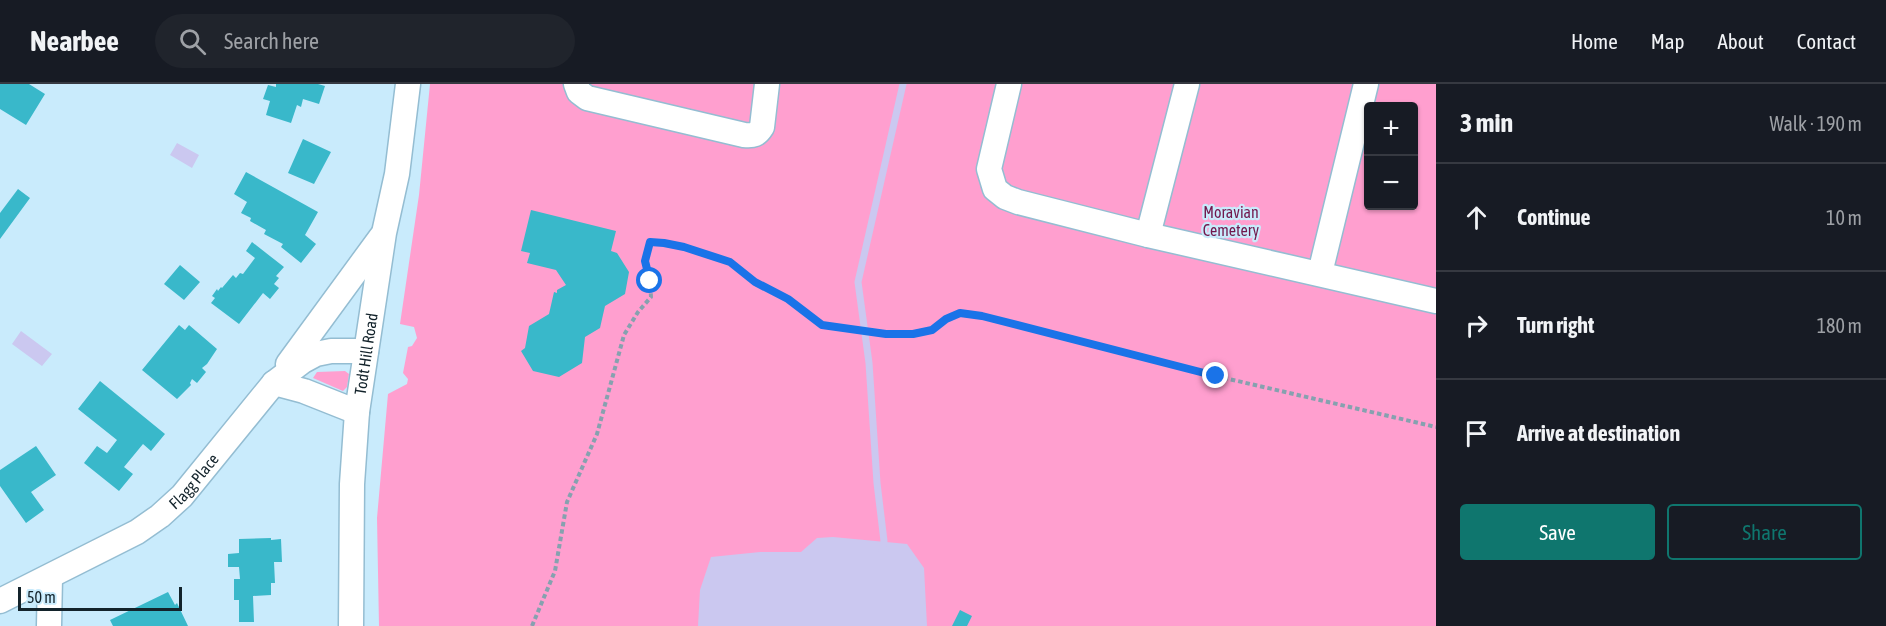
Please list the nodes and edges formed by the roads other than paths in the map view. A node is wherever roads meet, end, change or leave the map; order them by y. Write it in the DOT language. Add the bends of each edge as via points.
graph roads {
  1 [pos="408,84"];
  2 [pos="576,84"];
  3 [pos="767,84"];
  4 [pos="1009,84"];
  5 [pos="1186,84"];
  6 [pos="1366,84"];
  7 [pos="384,233"];
  8 [pos="1148,235"];
  9 [pos="1320,273"];
  10 [pos="1436,302"];
  11 [pos="366,351"];
  12 [pos="274,383"];
  13 [pos="357,412"];
  14 [pos="50,577"];
  15 [pos="0,601"];
  16 [pos="49,626"];
  17 [pos="351,626"];
  1 -- 7 [label="street, Todt Hill Road" via="397,174"];
  2 -- 3 [label="street" via="587,98 753,136 762,127"];
  4 -- 8 [label="street" via="989,169 995,189 1018,202"];
  5 -- 8 [label="street"];
  6 -- 9 [label="street"];
  7 -- 11 [label="street, Todt Hill Road"];
  7 -- 12 [label="street"];
  8 -- 9 [label="street"];
  9 -- 10 [label="street"];
  11 -- 12 [label="street, Flagg Place" via="316,354"];
  11 -- 13 [label="street, Todt Hill Road"];
  12 -- 13 [label="street"];
  12 -- 14 [label="street, Flagg Place" via="182,496 160,516"];
  13 -- 17 [label="street, Todt Hill Road"];
  14 -- 15 [label="street, Flagg Place"];
  14 -- 16 [label="street"];
}
